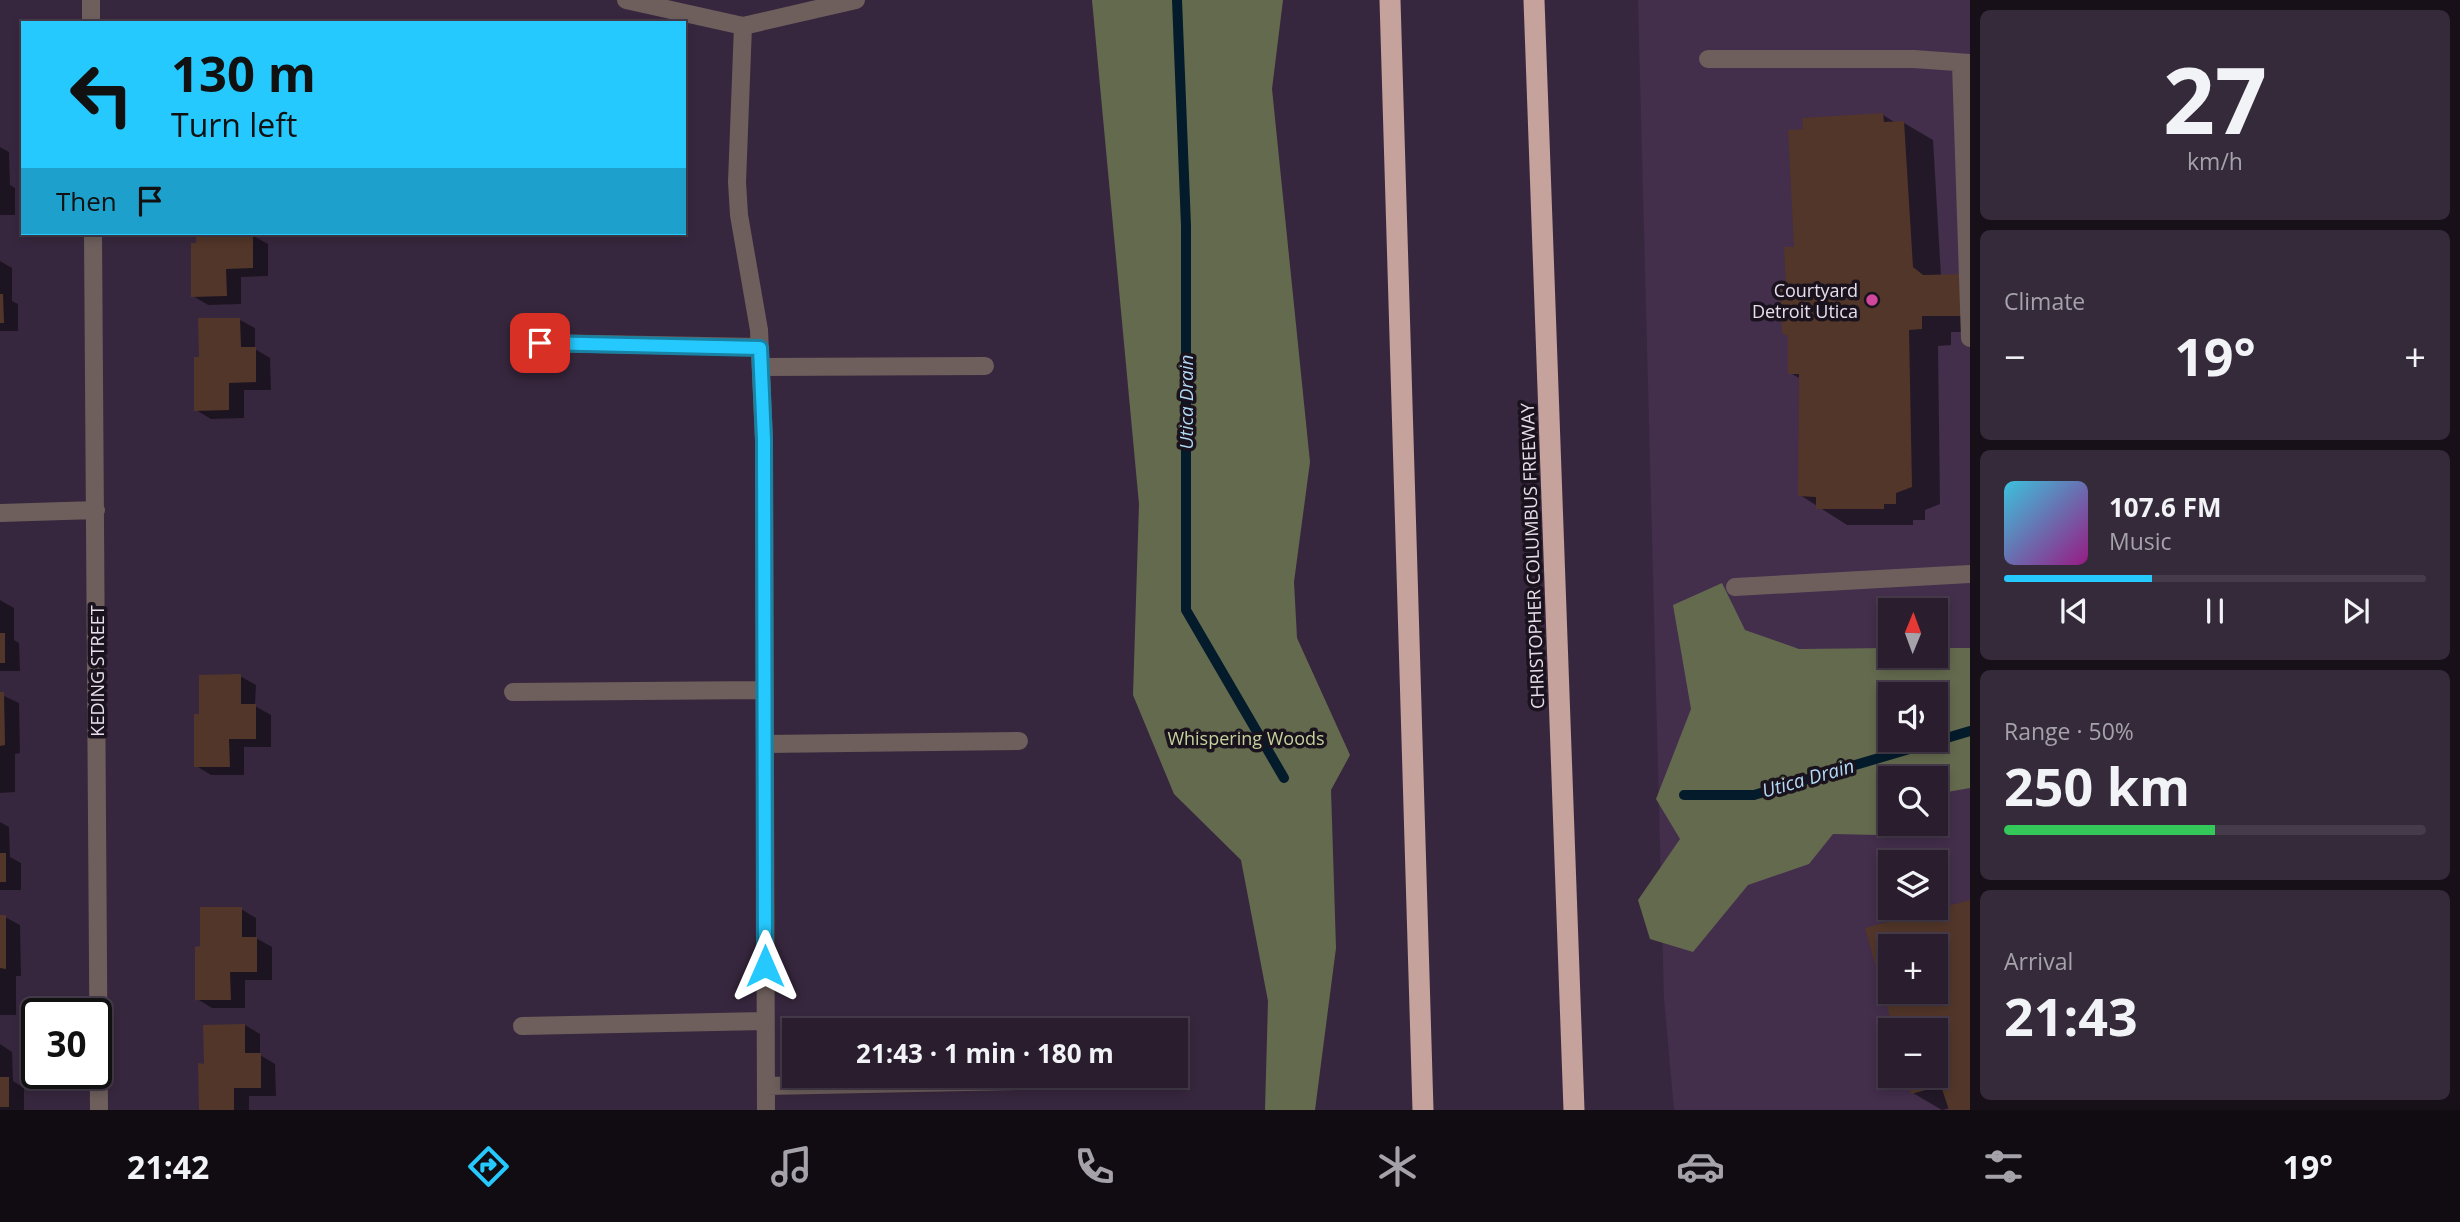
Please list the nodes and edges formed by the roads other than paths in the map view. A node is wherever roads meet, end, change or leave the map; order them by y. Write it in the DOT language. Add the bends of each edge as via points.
graph roads {
  1 [pos="91,0"];
  2 [pos="626,0"];
  3 [pos="856,0"];
  4 [pos="1390,0"];
  5 [pos="1534,0"];
  6 [pos="91,21"];
  7 [pos="743,26"];
  8 [pos="1708,59"];
  9 [pos="1965,64"];
  10 [pos="93,235"];
  11 [pos="1970,338"];
  12 [pos="540,343"];
  13 [pos="760,348"];
  14 [pos="985,366"];
  15 [pos="761,367"];
  16 [pos="96,510"];
  17 [pos="0,513"];
  18 [pos="1970,573"];
  19 [pos="1735,587"];
  20 [pos="765,690"];
  21 [pos="513,692"];
  22 [pos="1018,741"];
  23 [pos="765,744"];
  24 [pos="765,1021"];
  25 [pos="522,1026"];
  26 [pos="766,1086"];
  27 [pos="782,1086"];
  28 [pos="99,1110"];
  29 [pos="766,1110"];
  30 [pos="1421,1110"];
  31 [pos="1574,1110"];
  1 -- 6 [label="street"];
  2 -- 7 [label="street"];
  3 -- 7 [label="street"];
  4 -- 30 [label="highway"];
  5 -- 31 [label="highway, CHRISTOPHER COLUMBUS FREEWAY"];
  7 -- 13 [label="street" via="737,182"];
  8 -- 9 [label="street" via="1914,59"];
  9 -- 11 [label="street"];
  10 -- 16 [label="street, KEDING STREET"];
  12 -- 13 [label="street"];
  13 -- 15 [label="street"];
  14 -- 15 [label="street"];
  15 -- 20 [label="street"];
  16 -- 17 [label="street"];
  16 -- 28 [label="street, KEDING STREET"];
  18 -- 19 [label="street"];
  20 -- 21 [label="street"];
  20 -- 23 [label="street"];
  22 -- 23 [label="street"];
  23 -- 24 [label="street"];
  24 -- 25 [label="street"];
  24 -- 26 [label="street"];
  26 -- 27 [label="street"];
  26 -- 29 [label="street"];
}
